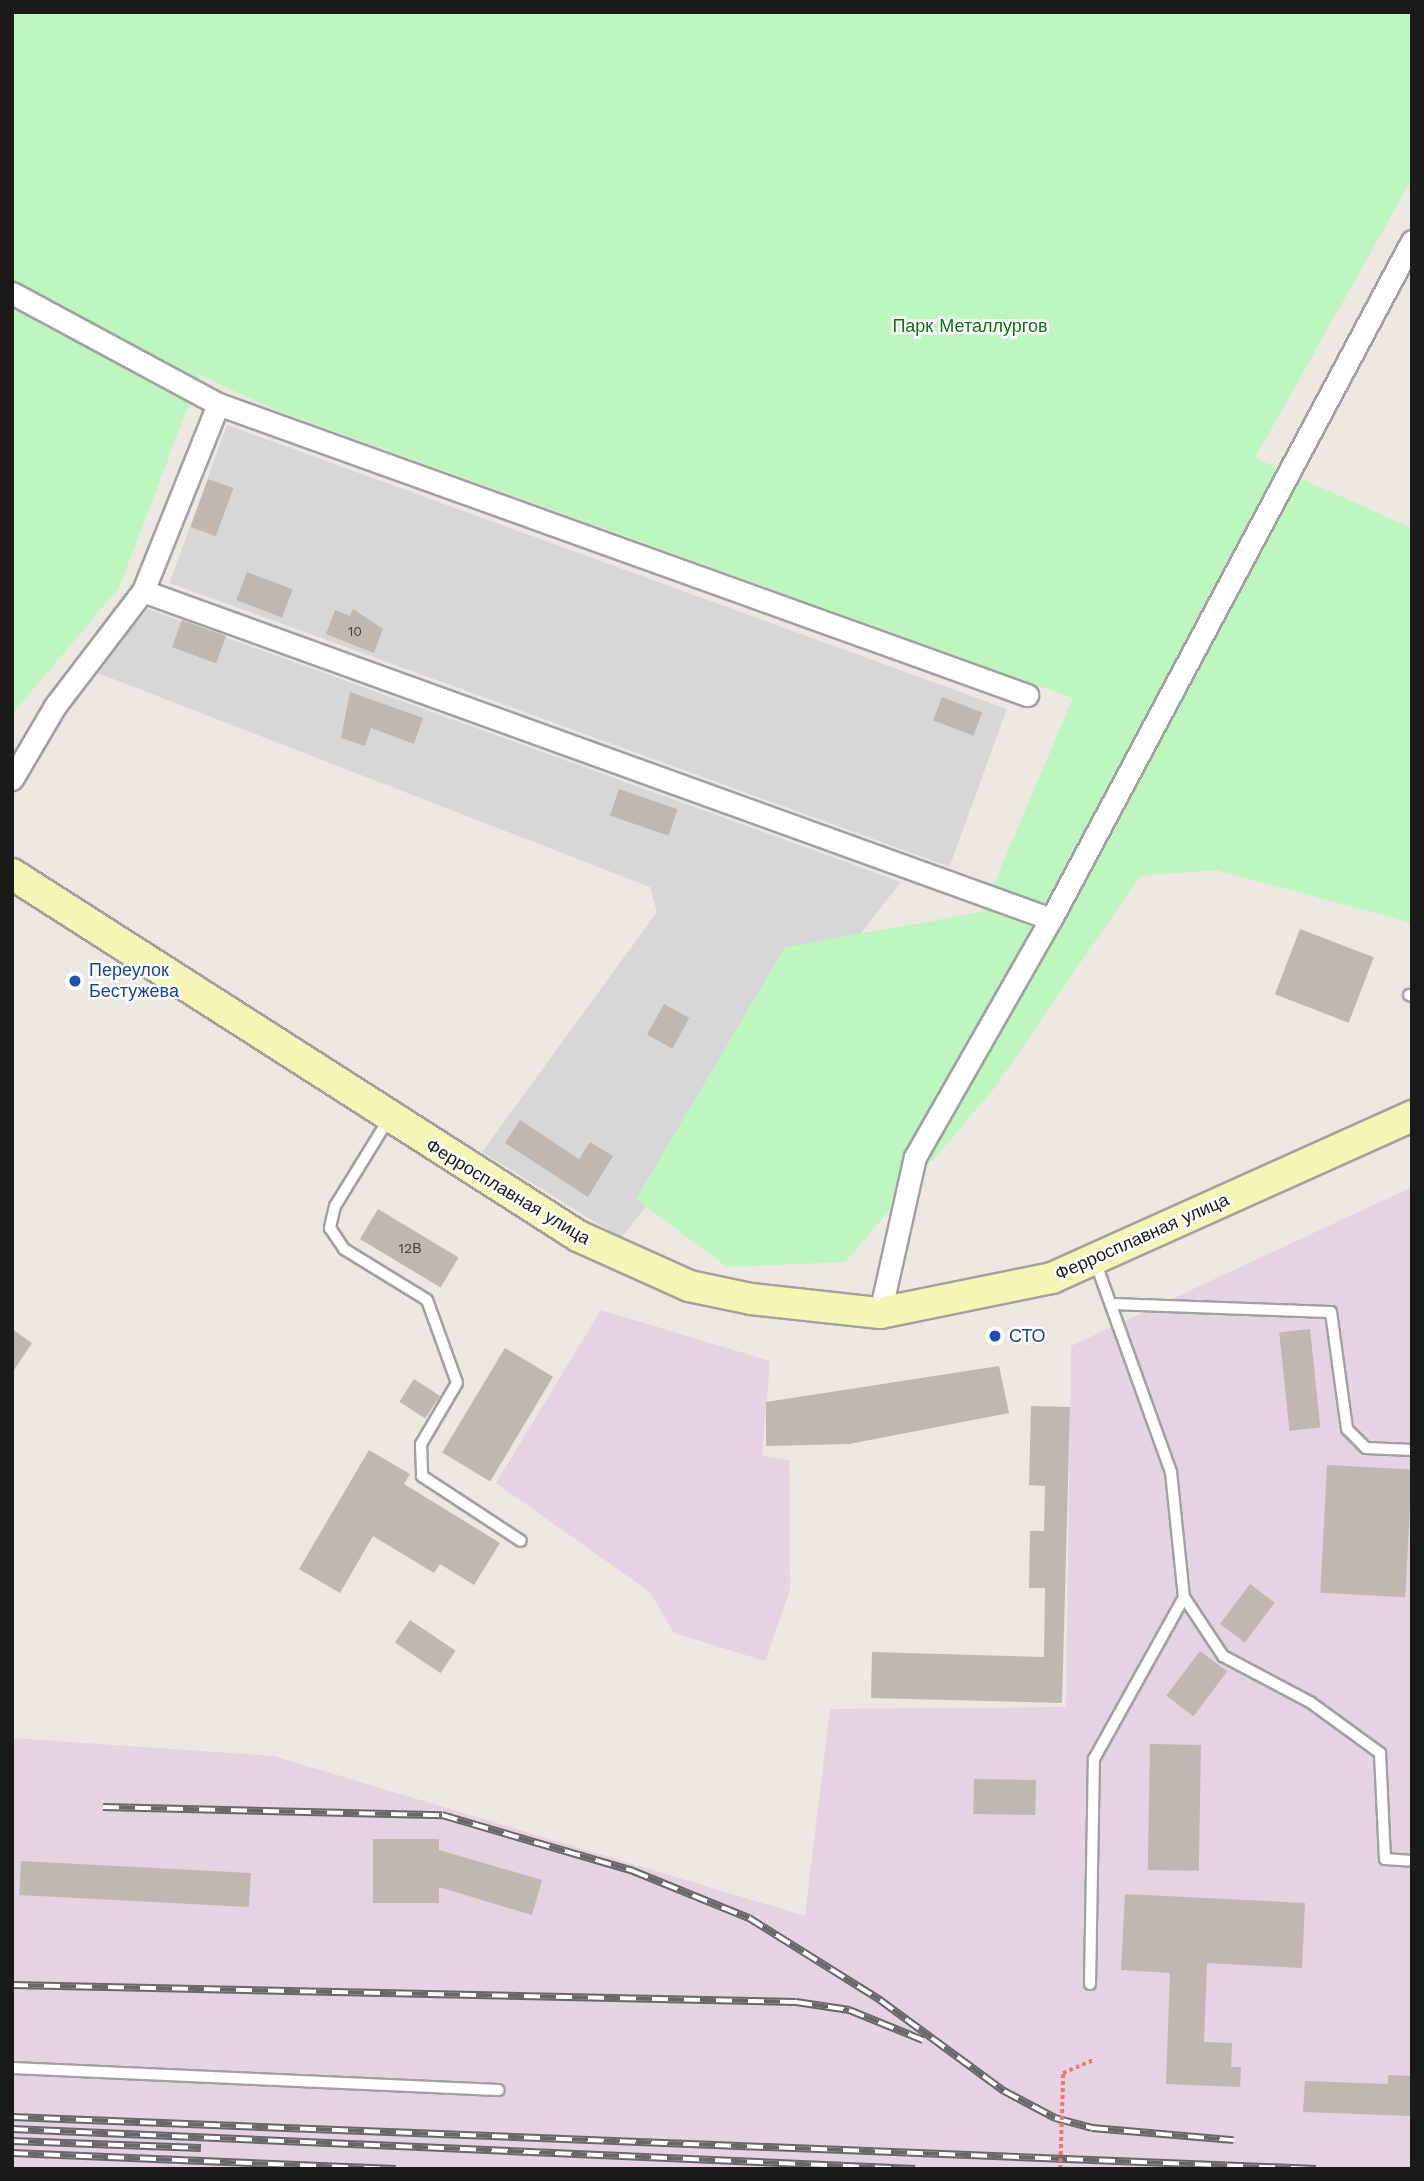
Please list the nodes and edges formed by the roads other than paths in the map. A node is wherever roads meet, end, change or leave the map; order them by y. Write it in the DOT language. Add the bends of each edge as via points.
graph roads {
  1 [pos="1412,241"];
  2 [pos="12,293"];
  3 [pos="218,404"];
  4 [pos="143,590"];
  5 [pos="1027,695"];
  6 [pos="12,779"];
  7 [pos="12,874"];
  8 [pos="1051,919"];
  9 [pos="1412,1116"];
  10 [pos="388,1120"];
  11 [pos="1094,1259"];
  12 [pos="1111,1304"];
  13 [pos="880,1313"];
  14 [pos="1412,1450"];
  15 [pos="521,1541"];
  16 [pos="1184,1597"];
  17 [pos="1412,1861"];
  18 [pos="1090,1984"];
  19 [pos="12,2068"];
  20 [pos="499,2090"];
  1 -- 8 [label="street"];
  2 -- 3 [label="street"];
  3 -- 4 [label="street"];
  3 -- 5 [label="street"];
  4 -- 6 [label="street" via="55,706"];
  4 -- 8 [label="street"];
  7 -- 10 [label="main road, Ферросплавная улица"];
  8 -- 13 [label="street" via="915,1157"];
  9 -- 11 [label="main road, Ферросплавная улица"];
  10 -- 13 [label="main road, Ферросплавная улица" via="578,1236 689,1286"];
  10 -- 15 [label="lane" via="335,1206 330,1228 344,1249 427,1300 457,1383 421,1444 422,1476"];
  11 -- 12 [label="lane"];
  11 -- 13 [label="main road, Ферросплавная улица" via="1052,1278"];
  12 -- 14 [label="lane" via="1331,1312 1347,1429 1366,1448"];
  12 -- 16 [label="lane" via="1171,1472"];
  16 -- 17 [label="lane" via="1223,1656 1310,1702 1380,1753 1385,1859"];
  16 -- 18 [label="lane" via="1094,1759"];
  19 -- 20 [label="lane"];
}
